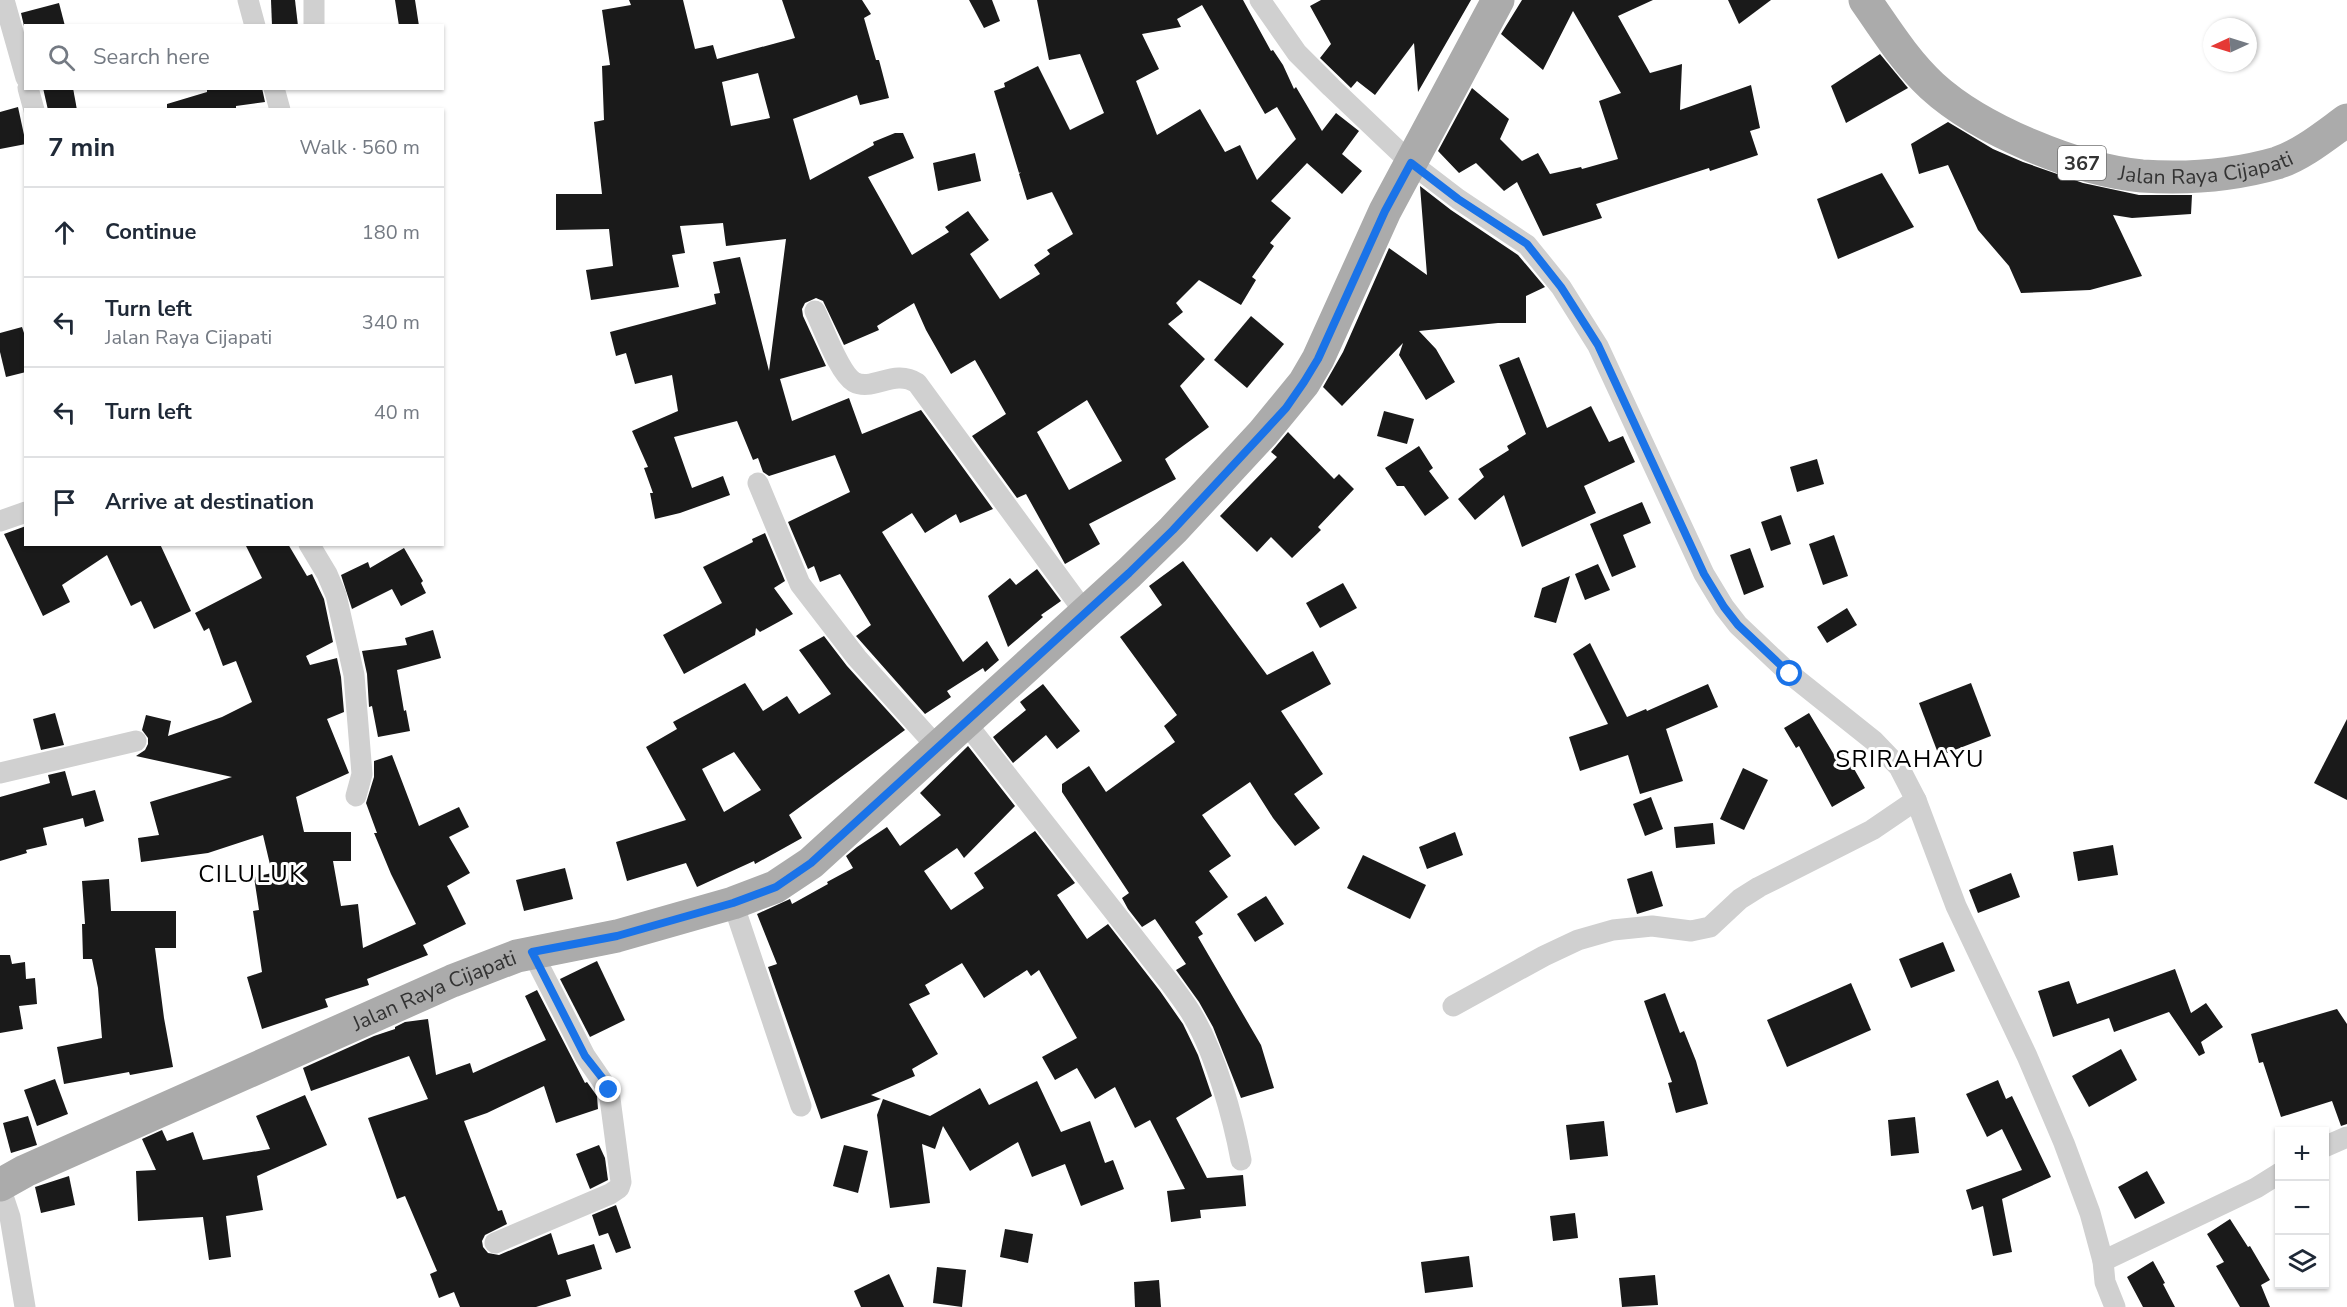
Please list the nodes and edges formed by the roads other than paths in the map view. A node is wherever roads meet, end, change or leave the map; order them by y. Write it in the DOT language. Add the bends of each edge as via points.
graph roads {
  1 [pos="4,0"];
  2 [pos="248,0"];
  3 [pos="314,0"];
  4 [pos="1260,0"];
  5 [pos="1498,0"];
  6 [pos="1865,0"];
  7 [pos="254,24"];
  8 [pos="315,24"];
  9 [pos="24,71"];
  10 [pos="29,90"];
  11 [pos="275,90"];
  12 [pos="33,108"];
  13 [pos="279,108"];
  14 [pos="2347,120"];
  15 [pos="1411,163"];
  16 [pos="816,311"];
  17 [pos="758,483"];
  18 [pos="24,513"];
  19 [pos="0,521"];
  20 [pos="310,546"];
  21 [pos="1086,614"];
  22 [pos="966,723"];
  23 [pos="136,741"];
  24 [pos="938,748"];
  25 [pos="0,773"];
  26 [pos="356,796"];
  27 [pos="1916,801"];
  28 [pos="733,903"];
  29 [pos="532,952"];
  30 [pos="1453,1006"];
  31 [pos="801,1106"];
  32 [pos="2347,1137"];
  33 [pos="2329,1145"];
  34 [pos="1241,1160"];
  35 [pos="2275,1176"];
  36 [pos="0,1186"];
  37 [pos="495,1243"];
  38 [pos="2103,1261"];
  39 [pos="25,1307"];
  40 [pos="2115,1307"];
  1 -- 9 [label="street"];
  2 -- 7 [label="street"];
  3 -- 8 [label="street"];
  4 -- 15 [label="street" via="1297,53"];
  5 -- 15 [label="main road, Jalan Raya Cijapati"];
  6 -- 14 [label="main road, Jalan Raya Cijapati / 367" via="1931,86 1964,112 2007,134 2095,167 2140,176 2186,177 2235,171 2279,162"];
  10 -- 12 [label="street"];
  11 -- 13 [label="street"];
  15 -- 21 [label="main road, Jalan Raya Cijapati" via="1318,359 1286,408 1173,530"];
  15 -- 27 [label="street" via="1527,244 1561,287 1598,345 1704,574 1724,607 1790,674 1874,741 1899,767"];
  16 -- 21 [label="street" via="842,367 854,382 864,385 910,378 917,384"];
  17 -- 24 [label="street" via="800,584 857,658"];
  18 -- 19 [label="street"];
  20 -- 26 [label="street" via="336,595 354,675 362,774"];
  21 -- 22 [label="main road, Jalan Raya Cijapati"];
  22 -- 24 [label="main road, Jalan Raya Cijapati"];
  22 -- 34 [label="street" via="1194,1018 1234,1122"];
  23 -- 25 [label="street"];
  24 -- 28 [label="main road, Jalan Raya Cijapati" via="811,863 776,887"];
  27 -- 30 [label="street" via="1872,830 1759,887 1710,927 1691,931 1652,926 1613,930 1578,940"];
  27 -- 38 [label="street" via="1956,906 2064,1143"];
  28 -- 29 [label="main road, Jalan Raya Cijapati" via="617,936"];
  28 -- 31 [label="street"];
  29 -- 36 [label="main road, Jalan Raya Cijapati" via="452,981"];
  29 -- 37 [label="street" via="585,1056 607,1084 621,1182 610,1194"];
  32 -- 33 [label="street"];
  35 -- 38 [label="street"];
  36 -- 39 [label="street" via="10,1217"];
  38 -- 40 [label="street" via="2105,1282"];
}
